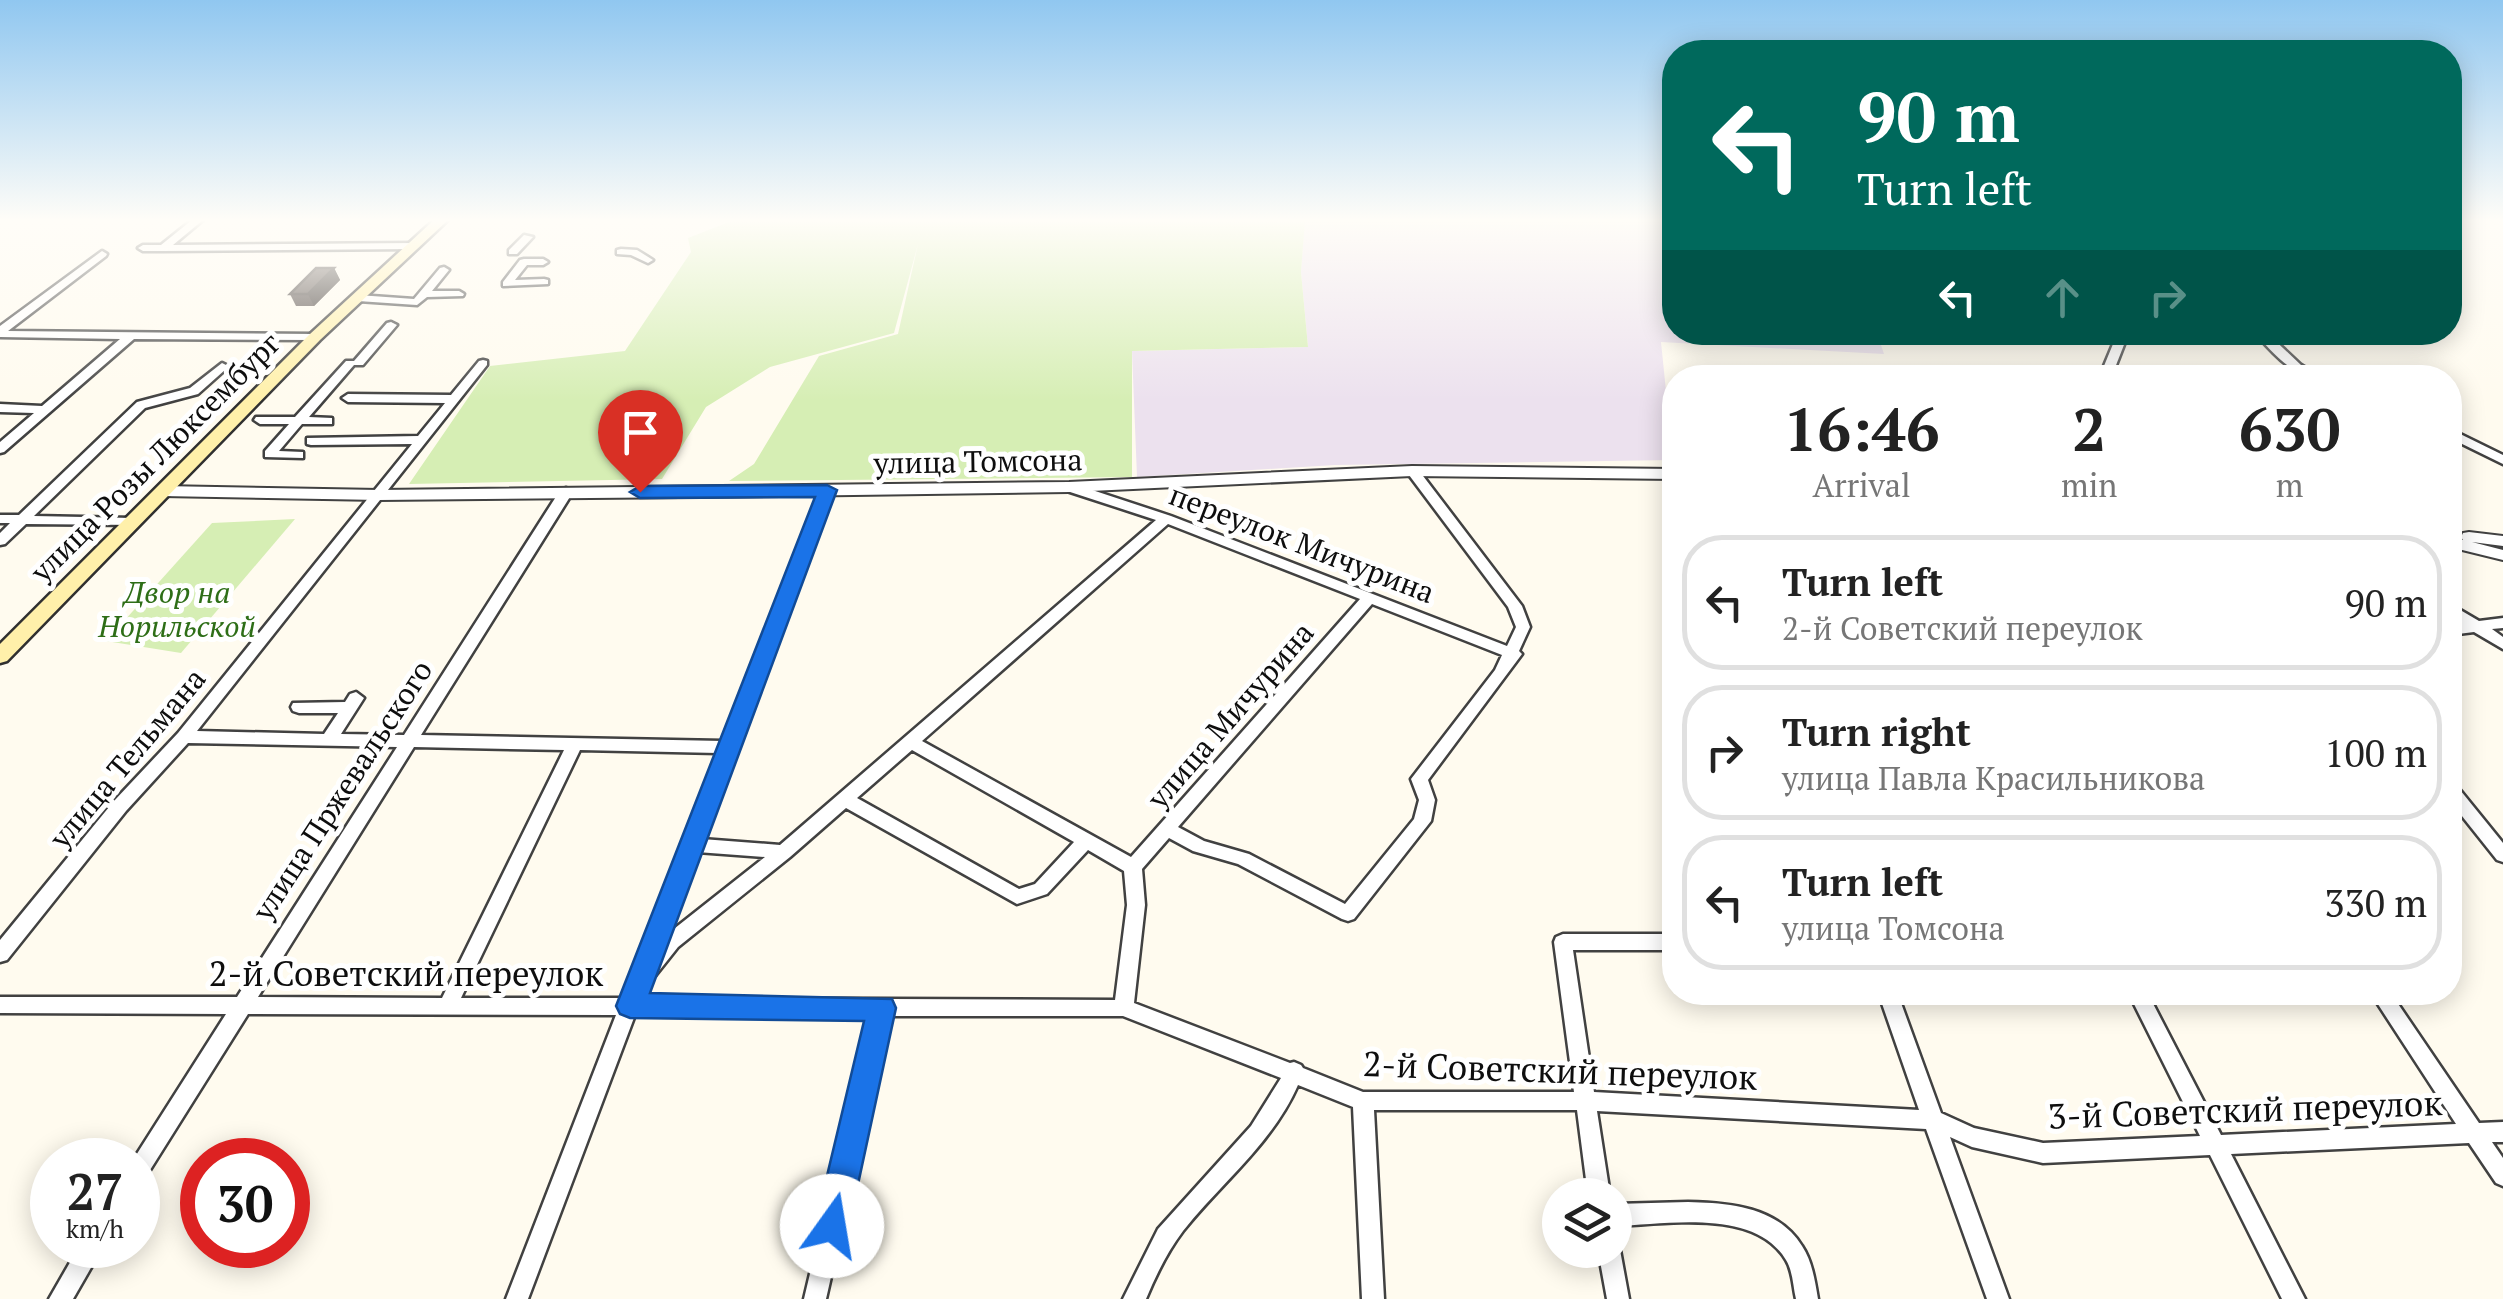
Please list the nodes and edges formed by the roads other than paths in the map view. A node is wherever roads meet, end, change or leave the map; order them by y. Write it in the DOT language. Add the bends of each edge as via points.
graph roads {
  1 [pos="67,281"];
  2 [pos="377,281"];
  3 [pos="435,281"];
  4 [pos="510,281"];
  5 [pos="544,282"];
  6 [pos="424,294"];
  7 [pos="460,294"];
  8 [pos="358,298"];
  9 [pos="390,326"];
  10 [pos="0,332"];
  11 [pos="130,336"];
  12 [pos="315,337"];
  13 [pos="2273,345"];
  14 [pos="483,363"];
  15 [pos="2295,365"];
  16 [pos="222,367"];
  17 [pos="348,398"];
  18 [pos="455,399"];
  19 [pos="0,408"];
  20 [pos="46,410"];
  21 [pos="260,420"];
  22 [pos="299,420"];
  23 [pos="328,421"];
  24 [pos="2462,438"];
  25 [pos="423,440"];
  26 [pos="310,441"];
  27 [pos="0,449"];
  28 [pos="299,454"];
  29 [pos="2503,460"];
  30 [pos="1412,471"];
  31 [pos="1662,474"];
  32 [pos="1069,487"];
  33 [pos="827,490"];
  34 [pos="162,491"];
  35 [pos="566,492"];
  36 [pos="379,496"];
  37 [pos="1166,519"];
  38 [pos="0,520"];
  39 [pos="22,520"];
  40 [pos="133,522"];
  41 [pos="2462,539"];
  42 [pos="0,541"];
  43 [pos="2503,541"];
  44 [pos="2462,543"];
  45 [pos="2503,556"];
  46 [pos="1368,599"];
  47 [pos="2462,616"];
  48 [pos="2503,623"];
  49 [pos="2482,628"];
  50 [pos="2462,629"];
  51 [pos="2503,644"];
  52 [pos="1514,654"];
  53 [pos="0,656"];
  54 [pos="299,707"];
  55 [pos="184,737"];
  56 [pos="329,739"];
  57 [pos="412,741"];
  58 [pos="910,741"];
  59 [pos="574,745"];
  60 [pos="729,747"];
  61 [pos="844,799"];
  62 [pos="2462,804"];
  63 [pos="1167,829"];
  64 [pos="1086,840"];
  65 [pos="692,845"];
  66 [pos="784,852"];
  67 [pos="2503,855"];
  68 [pos="1133,867"];
  69 [pos="1662,942"];
  70 [pos="0,954"];
  71 [pos="639,981"];
  72 [pos="0,1005"];
  73 [pos="1892,1005"];
  74 [pos="2144,1005"];
  75 [pos="2387,1005"];
  76 [pos="448,1006"];
  77 [pos="630,1006"];
  78 [pos="237,1008"];
  79 [pos="882,1008"];
  80 [pos="1124,1008"];
  81 [pos="1294,1071"];
  82 [pos="1363,1101"];
  83 [pos="1583,1101"];
  84 [pos="1934,1120"];
  85 [pos="2474,1132"];
  86 [pos="2503,1132"];
  87 [pos="159,1138"];
  88 [pos="2217,1145"];
  89 [pos="2503,1176"];
  90 [pos="1597,1178"];
  91 [pos="1632,1215"];
  92 [pos="79,1268"];
  93 [pos="1612,1268"];
  94 [pos="60,1299"];
  95 [pos="517,1299"];
  96 [pos="815,1299"];
  97 [pos="1134,1299"];
  98 [pos="1373,1299"];
  99 [pos="1618,1299"];
  100 [pos="1807,1299"];
  101 [pos="1998,1299"];
  102 [pos="2294,1299"];
  1 -- 10 [label="street"];
  2 -- 8 [label="main road, улица Розы Люксембург"];
  3 -- 6 [label="street"];
  4 -- 5 [label="street"];
  6 -- 7 [label="street"];
  6 -- 8 [label="street" via="416,302"];
  8 -- 12 [label="main road, улица Розы Люксембург"];
  9 -- 22 [label="street"];
  10 -- 11 [label="street"];
  11 -- 12 [label="street"];
  11 -- 20 [label="street"];
  12 -- 34 [label="main road, улица Розы Люксембург"];
  13 -- 15 [label="street"];
  14 -- 18 [label="street, улица Тельмана"];
  16 -- 39 [label="street" via="194,391 141,406"];
  17 -- 18 [label="street"];
  18 -- 25 [label="street, улица Тельмана"];
  19 -- 20 [label="street"];
  20 -- 27 [label="street"];
  21 -- 22 [label="street"];
  22 -- 23 [label="street"];
  22 -- 28 [label="street" via="269,454"];
  24 -- 29 [label="street"];
  25 -- 26 [label="street"];
  25 -- 36 [label="street, улица Тельмана"];
  30 -- 31 [label="street, улица Томсона"];
  30 -- 32 [label="street, улица Томсона"];
  30 -- 52 [label="street" via="1515,606 1523,627"];
  32 -- 33 [label="street, улица Томсона"];
  32 -- 37 [label="street, переулок Мичурина"];
  33 -- 35 [label="street, улица Томсона"];
  33 -- 60 [label="street"];
  34 -- 36 [label="street, улица Томсона"];
  34 -- 40 [label="main road, улица Розы Люксембург"];
  35 -- 36 [label="street, улица Томсона"];
  35 -- 57 [label="street, улица Пржевальского"];
  36 -- 55 [label="street, улица Тельмана"];
  37 -- 46 [label="street, переулок Мичурина"];
  37 -- 58 [label="street"];
  38 -- 39 [label="street"];
  39 -- 40 [label="street"];
  39 -- 42 [label="street"];
  40 -- 53 [label="main road, улица Розы Люксембург"];
  41 -- 43 [label="street"];
  44 -- 45 [label="street"];
  46 -- 52 [label="street, переулок Мичурина"];
  46 -- 63 [label="street, улица Мичурина"];
  47 -- 49 [label="street"];
  48 -- 49 [label="street"];
  49 -- 50 [label="street"];
  49 -- 51 [label="street"];
  52 -- 63 [label="street" via="1420,779 1427,800 1422,821 1348,914 1243,859"];
  54 -- 56 [label="street" via="352,703"];
  55 -- 56 [label="street"];
  55 -- 70 [label="street, улица Тельмана"];
  56 -- 57 [label="street"];
  57 -- 59 [label="street"];
  57 -- 78 [label="street, улица Пржевальского"];
  58 -- 61 [label="street"];
  58 -- 64 [label="street"];
  59 -- 60 [label="street"];
  59 -- 76 [label="street"];
  60 -- 65 [label="street"];
  61 -- 64 [label="street" via="1017,898 1041,889"];
  61 -- 66 [label="street"];
  62 -- 67 [label="street"];
  63 -- 68 [label="street, улица Мичурина"];
  64 -- 68 [label="street"];
  65 -- 66 [label="street"];
  65 -- 71 [label="street"];
  66 -- 71 [label="street" via="671,942"];
  68 -- 80 [label="street" via="1136,905"];
  69 -- 83 [label="street" via="1563,942"];
  71 -- 77 [label="street"];
  72 -- 78 [label="street, 2-й Советский переулок"];
  73 -- 84 [label="street"];
  74 -- 88 [label="street"];
  75 -- 85 [label="street"];
  76 -- 77 [label="street, 2-й Советский переулок"];
  76 -- 78 [label="street, 2-й Советский переулок"];
  77 -- 79 [label="street, 2-й Советский переулок"];
  77 -- 95 [label="street"];
  78 -- 87 [label="street, улица Пржевальского"];
  79 -- 80 [label="street, 2-й Советский переулок"];
  79 -- 96 [label="street"];
  80 -- 81 [label="street, 2-й Советский переулок"];
  81 -- 82 [label="street, 2-й Советский переулок"];
  81 -- 97 [label="street" via="1274,1118 1178,1220"];
  82 -- 83 [label="street, 2-й Советский переулок"];
  82 -- 98 [label="street"];
  83 -- 84 [label="street, 2-й Советский переулок"];
  83 -- 90 [label="street"];
  84 -- 88 [label="street, 3-й Советский переулок" via="1972,1137 2043,1153"];
  84 -- 101 [label="street"];
  85 -- 86 [label="street, 3-й Советский переулок"];
  85 -- 88 [label="street, 3-й Советский переулок"];
  85 -- 89 [label="street"];
  88 -- 102 [label="street"];
  91 -- 100 [label="street" via="1743,1214 1772,1227 1796,1254"];
  92 -- 94 [label="street"];
  93 -- 99 [label="street"];
}
